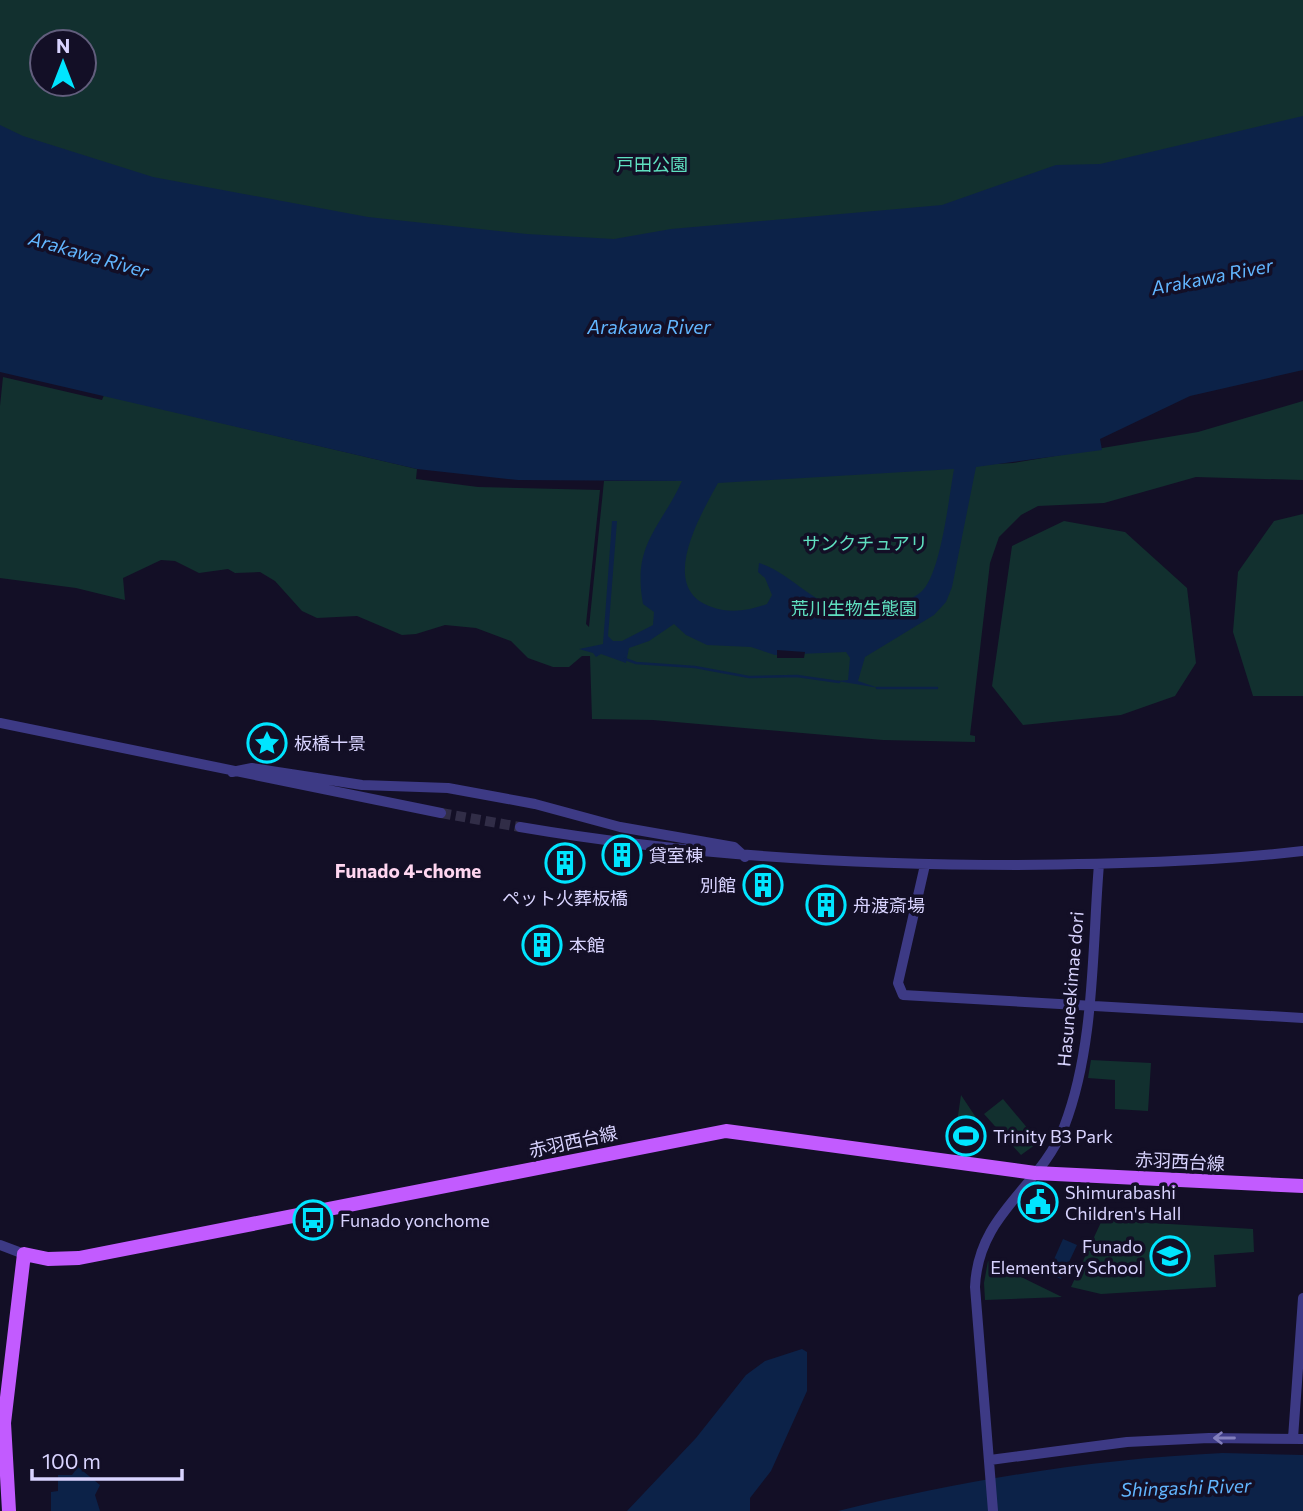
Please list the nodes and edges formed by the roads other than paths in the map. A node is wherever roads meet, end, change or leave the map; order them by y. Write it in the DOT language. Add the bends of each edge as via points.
graph roads {
  1 [pos="0,723"];
  2 [pos="232,772"];
  3 [pos="441,813"];
  4 [pos="520,827"];
  5 [pos="1303,851"];
  6 [pos="745,857"];
  7 [pos="1099,864"];
  8 [pos="925,865"];
  9 [pos="1088,1005"];
  10 [pos="1303,1018"];
  11 [pos="1035,1173"];
  12 [pos="1303,1186"];
  13 [pos="0,1245"];
  14 [pos="24,1254"];
  15 [pos="1303,1298"];
  16 [pos="1298,1438"];
  17 [pos="991,1463"];
  18 [pos="9,1511"];
  19 [pos="993,1511"];
  1 -- 2 [label="street"];
  2 -- 3 [label="street"];
  2 -- 6 [label="street" via="251,768 362,785 448,788 535,803 633,830 734,847"];
  4 -- 6 [label="street"];
  5 -- 7 [label="street"];
  6 -- 8 [label="street"];
  7 -- 8 [label="street"];
  7 -- 9 [label="street, Hasuneekimae dori"];
  8 -- 9 [label="street" via="898,984 902,995"];
  9 -- 10 [label="street"];
  9 -- 11 [label="street, Hasuneekimae dori" via="1083,1065 1065,1125"];
  11 -- 12 [label="main road, 赤羽西台線"];
  11 -- 14 [label="main road, 赤羽西台線" via="746,1132 716,1132 79,1258"];
  11 -- 17 [label="street, Hasuneekimae dori" via="993,1224 977,1265 975,1287"];
  13 -- 14 [label="street"];
  14 -- 18 [label="main road" via="4,1423"];
  15 -- 16 [label="street"];
  16 -- 17 [label="street, one-way" via="1127,1442"];
  17 -- 19 [label="street, Hasuneekimae dori"];
}
